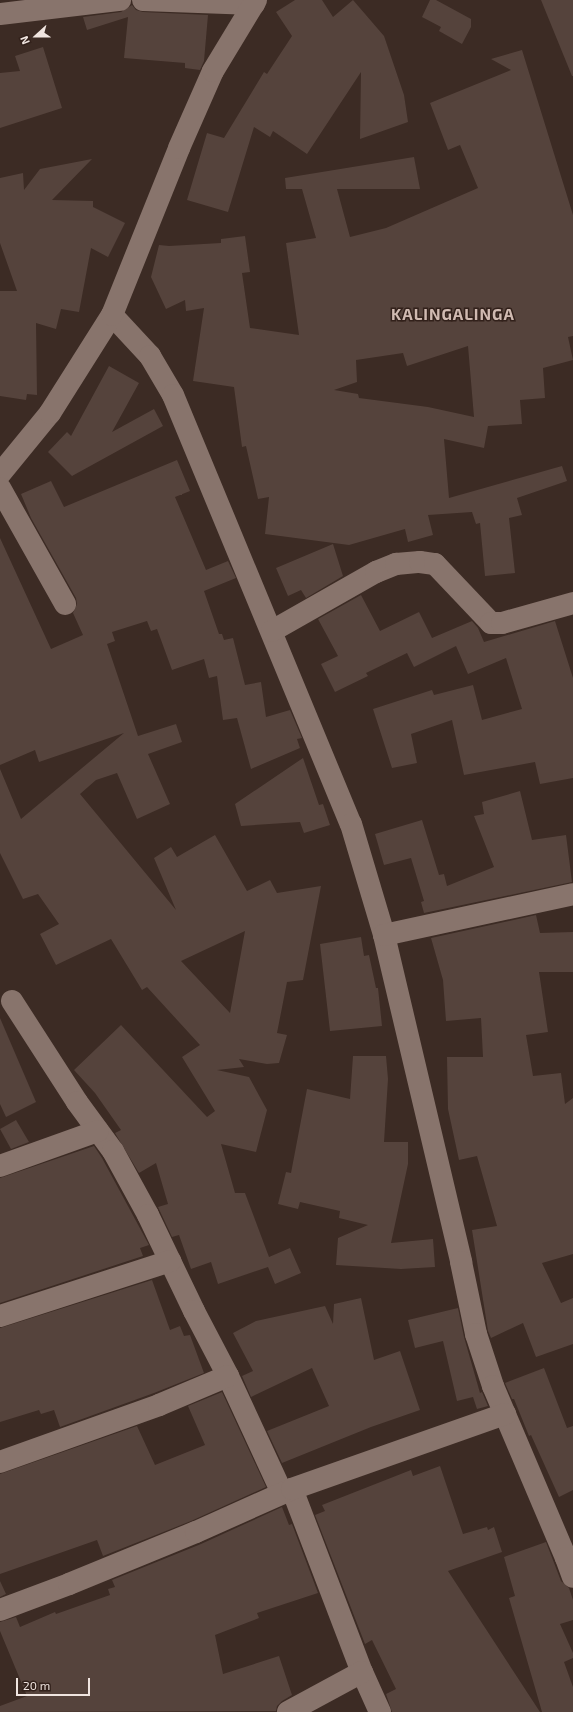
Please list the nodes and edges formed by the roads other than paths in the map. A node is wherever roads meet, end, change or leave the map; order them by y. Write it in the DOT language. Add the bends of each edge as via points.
graph roads {
  1 [pos="120,0"];
  2 [pos="143,0"];
  3 [pos="255,2"];
  4 [pos="0,14"];
  5 [pos="112,315"];
  6 [pos="0,474"];
  7 [pos="0,488"];
  8 [pos="573,603"];
  9 [pos="65,604"];
  10 [pos="272,631"];
  11 [pos="573,894"];
  12 [pos="384,935"];
  13 [pos="12,1001"];
  14 [pos="98,1131"];
  15 [pos="0,1166"];
  16 [pos="170,1260"];
  17 [pos="0,1316"];
  18 [pos="228,1376"];
  19 [pos="505,1414"];
  20 [pos="0,1462"];
  21 [pos="287,1491"];
  22 [pos="573,1578"];
  23 [pos="0,1610"];
  24 [pos="362,1672"];
  25 [pos="288,1712"];
  26 [pos="380,1712"];
  1 -- 4 [label="street"];
  2 -- 3 [label="street"];
  3 -- 5 [label="street" via="213,71"];
  5 -- 6 [label="street" via="50,413"];
  5 -- 10 [label="street" via="150,356 173,395"];
  7 -- 9 [label="street"];
  8 -- 10 [label="street" via="502,623 491,623 435,564 396,564 376,572"];
  10 -- 12 [label="street" via="351,824"];
  11 -- 12 [label="street"];
  12 -- 19 [label="street" via="462,1262 476,1334"];
  13 -- 14 [label="street"];
  14 -- 15 [label="street"];
  14 -- 16 [label="street" via="113,1151"];
  16 -- 17 [label="street"];
  16 -- 18 [label="street"];
  18 -- 20 [label="street" via="159,1405"];
  18 -- 21 [label="street"];
  19 -- 21 [label="street"];
  19 -- 22 [label="street"];
  21 -- 23 [label="street" via="196,1532"];
  21 -- 24 [label="street"];
  24 -- 25 [label="street"];
  24 -- 26 [label="street"];
}
